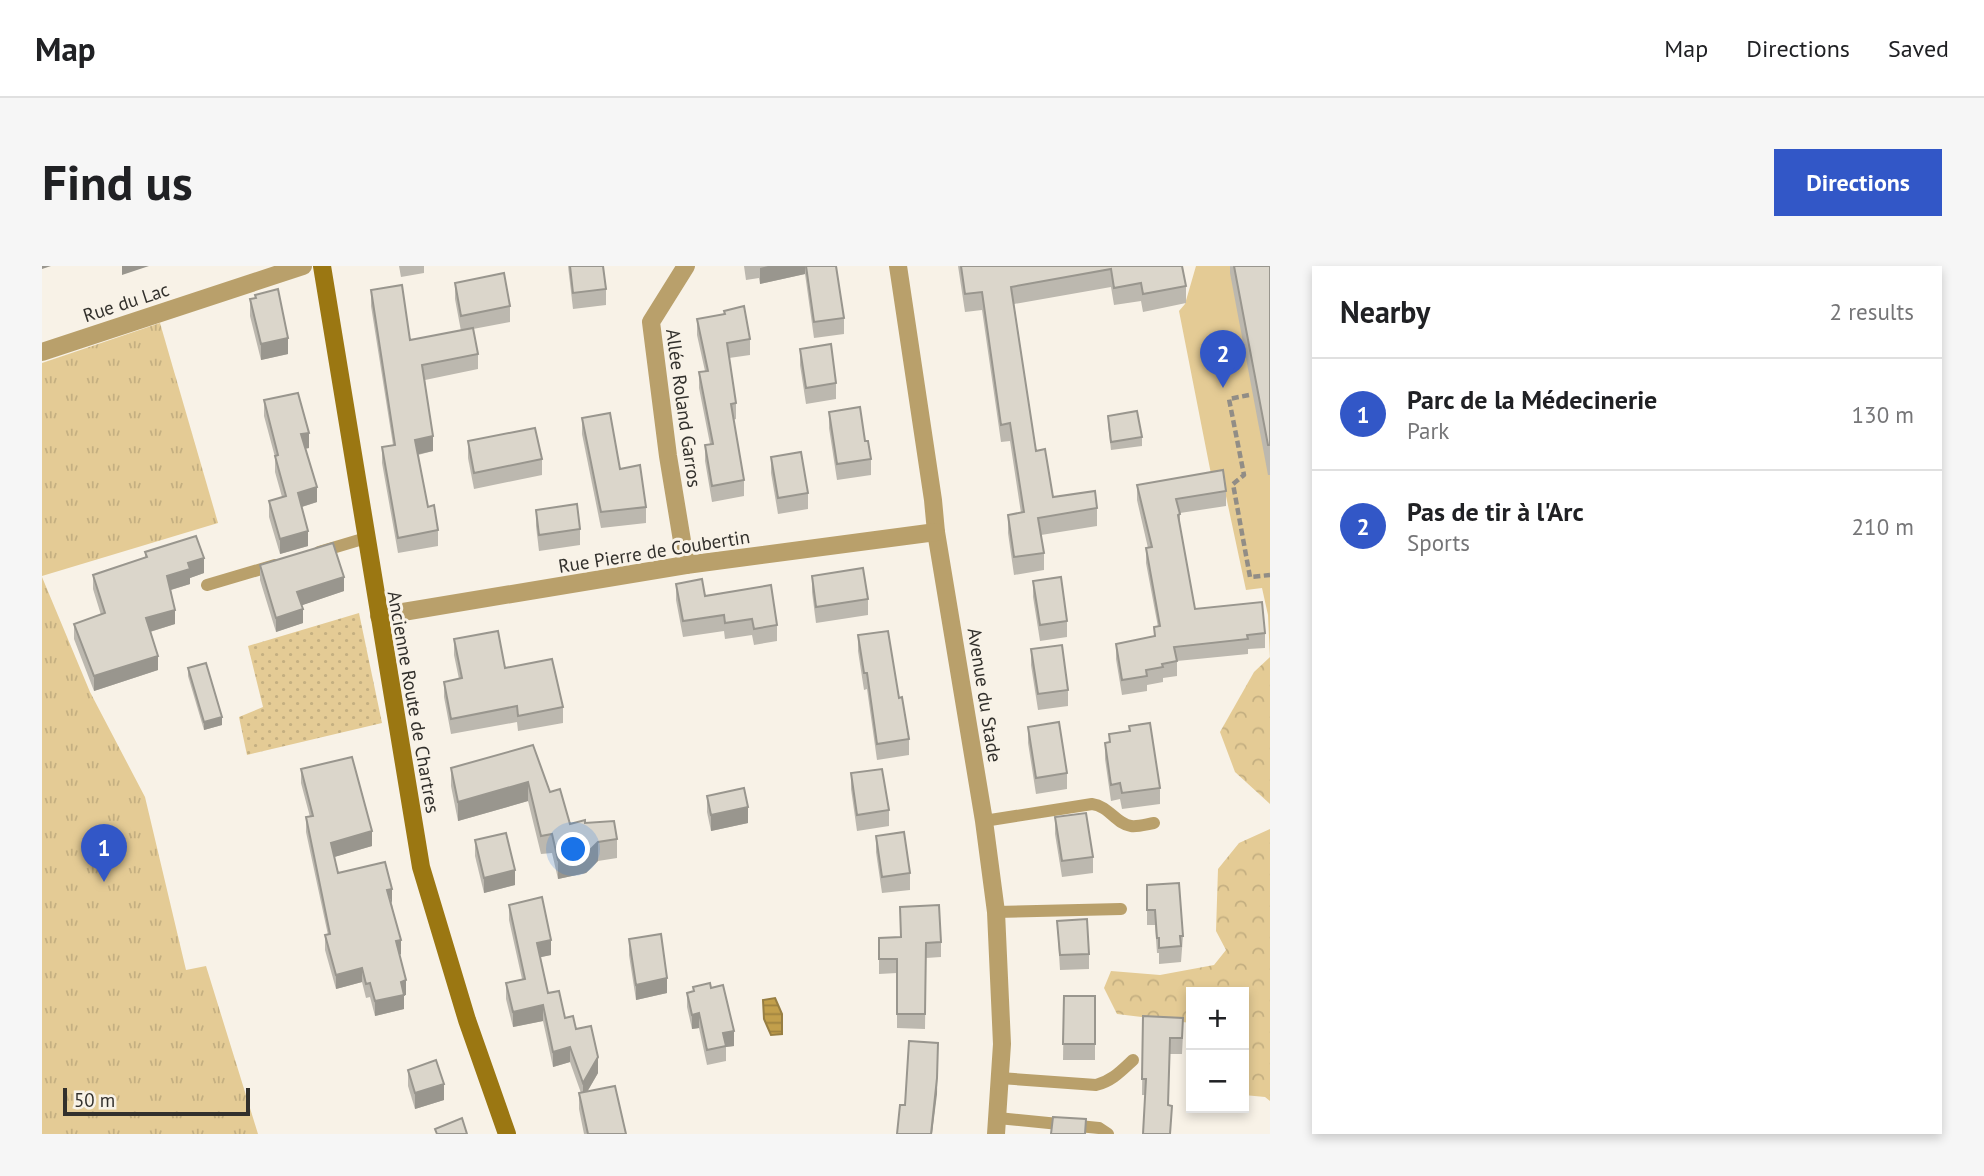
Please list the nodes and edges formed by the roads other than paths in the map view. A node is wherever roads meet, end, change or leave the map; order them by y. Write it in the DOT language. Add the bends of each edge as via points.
graph roads {
  1 [pos="303,266"];
  2 [pos="322,266"];
  3 [pos="686,266"];
  4 [pos="898,266"];
  5 [pos="42,352"];
  6 [pos="936,532"];
  7 [pos="366,538"];
  8 [pos="313,554"];
  9 [pos="287,562"];
  10 [pos="686,565"];
  11 [pos="208,585"];
  12 [pos="379,616"];
  13 [pos="984,821"];
  14 [pos="1154,823"];
  15 [pos="1121,909"];
  16 [pos="996,912"];
  17 [pos="1133,1060"];
  18 [pos="1000,1078"];
  19 [pos="997,1126"];
  20 [pos="508,1134"];
  21 [pos="1108,1134"];
  1 -- 5 [label="street, Rue du Lac"];
  2 -- 7 [label="main road, Ancienne Route de Chartres"];
  3 -- 10 [label="street, Allée Roland Garros" via="651,322"];
  4 -- 6 [label="street, Avenue du Stade"];
  6 -- 10 [label="street, Rue Pierre de Coubertin"];
  6 -- 13 [label="street, Avenue du Stade"];
  7 -- 8 [label="lane"];
  7 -- 12 [label="main road, Ancienne Route de Chartres"];
  9 -- 11 [label="lane"];
  10 -- 12 [label="street, Rue Pierre de Coubertin"];
  12 -- 20 [label="main road, Ancienne Route de Chartres" via="421,867 467,1020"];
  13 -- 14 [label="lane" via="1092,804 1101,805 1126,825"];
  13 -- 16 [label="street, Avenue du Stade"];
  15 -- 16 [label="lane"];
  16 -- 18 [label="street, Avenue du Stade"];
  17 -- 18 [label="lane" via="1116,1077 1096,1085"];
  18 -- 19 [label="street, Avenue du Stade"];
  19 -- 21 [label="lane" via="1098,1128"];
}
